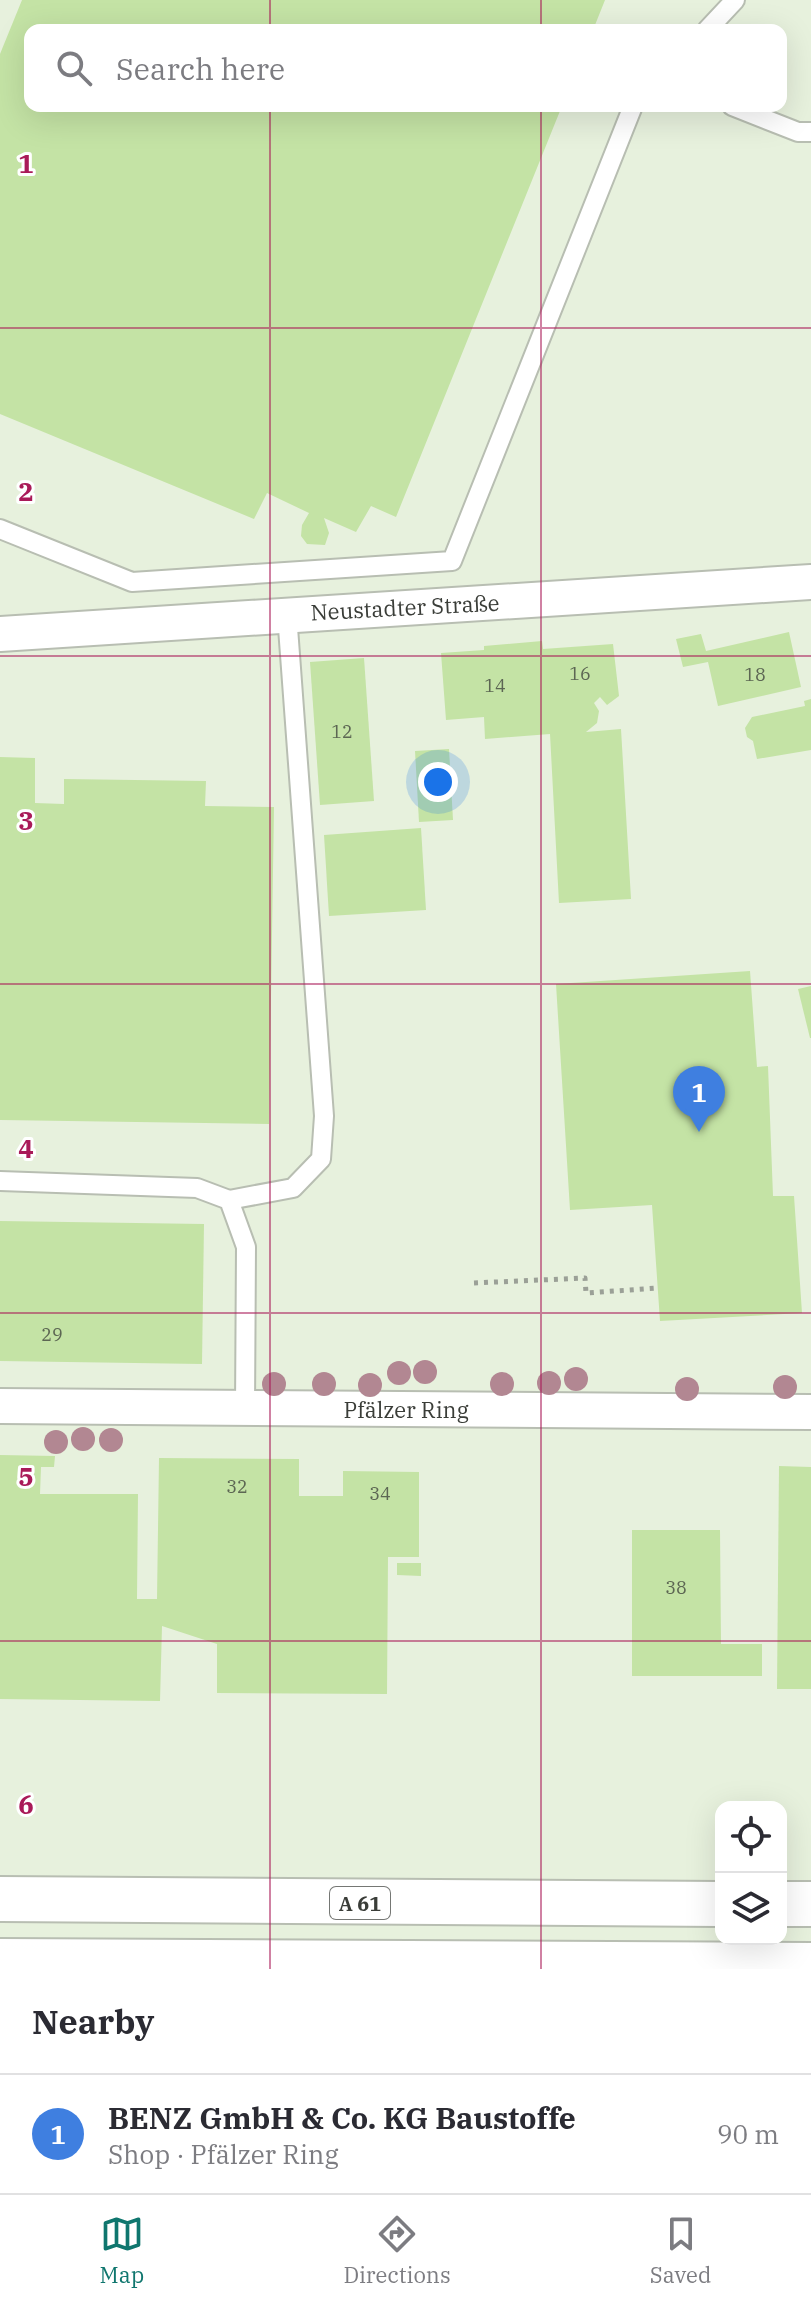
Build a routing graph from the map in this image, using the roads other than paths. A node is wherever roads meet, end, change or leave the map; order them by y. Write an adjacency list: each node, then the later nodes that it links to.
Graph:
1 (735, 0): 2 (lane)
2 (713, 24)
3 (631, 112): 6 (lane)
4 (747, 112): 5 (lane)
5 (811, 132)
6 (0, 529)
7 (811, 582): 8 (street, Neustadter Straße)
8 (287, 614): 9 (street, Neustadter Straße); 11 (lane)
9 (0, 634)
10 (0, 1181): 11 (lane)
11 (229, 1200): 13 (lane)
12 (0, 1406): 13 (street, Pfälzer Ring)
13 (245, 1409): 14 (street, Pfälzer Ring)
14 (811, 1412)
15 (0, 1899): 16 (highway, A 61)
16 (715, 1904)
17 (787, 1904): 18 (highway)
18 (811, 1904)
19 (0, 1961): 20 (highway)
20 (811, 1965)

